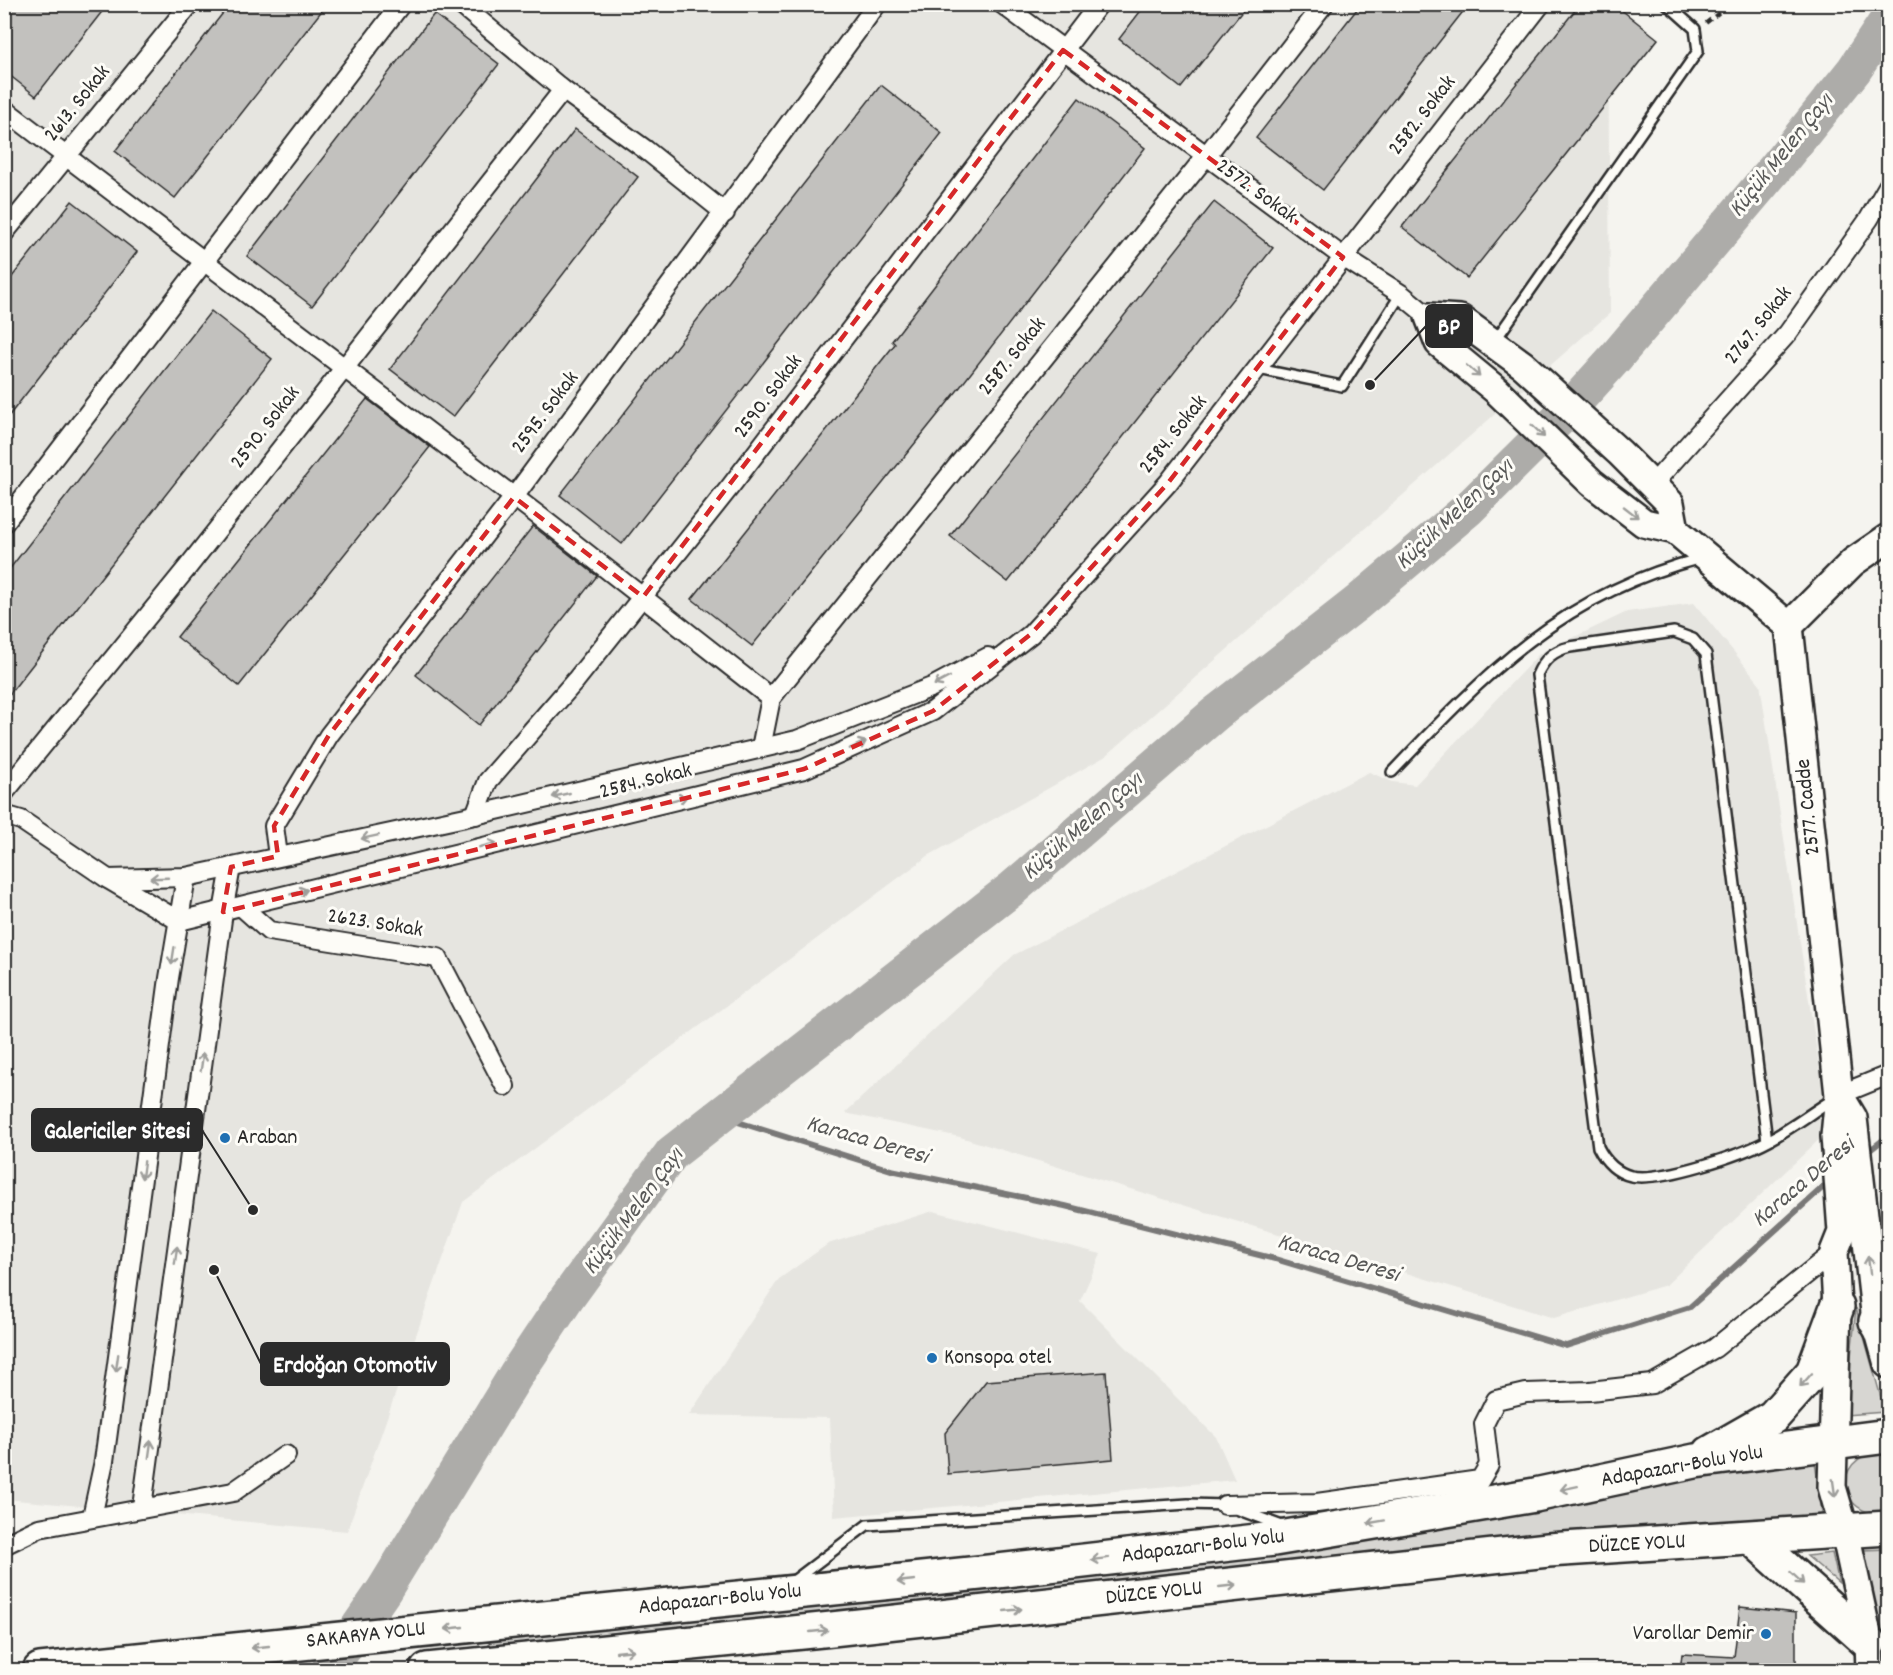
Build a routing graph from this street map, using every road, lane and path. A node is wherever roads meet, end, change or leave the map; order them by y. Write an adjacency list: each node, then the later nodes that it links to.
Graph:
1 (190, 4): 15 (street, 2613. Sokak)
2 (400, 4): 21 (street)
3 (460, 4): 13 (street)
4 (877, 4): 18 (street, 2595. Sokak)
5 (1002, 4): 12 (street, 2572. Sokak)
6 (1099, 4): 12 (street, 2590. Sokak)
7 (1324, 4): 16 (street, 2587. Sokak)
8 (1541, 4): 20 (street, 2582. Sokak)
9 (1667, 4): 11 (lane)
10 (1730, 4): 11 (path)
11 (1695, 29): 24 (lane)
12 (1063, 50): 16 (street, 2572. Sokak); 33 (street, 2590. Sokak)
13 (562, 90): 18 (street); 25 (street, 2590. Sokak)
14 (4, 109): 15 (street)
15 (67, 156): 19 (street, 2613. Sokak); 21 (street)
16 (1206, 156): 20 (street, 2572. Sokak); 36 (street, 2587. Sokak)
17 (1888, 186): 27 (street, 2767. Sokak)
18 (724, 213): 28 (street, 2595. Sokak)
19 (4, 233)
20 (1344, 257): 22 (street, 2572. Sokak); 26 (street, 2584. Sokak)
21 (203, 260): 25 (street); 29 (street)
22 (1401, 294): 23 (street, 2572. Sokak); 26 (lane)
23 (1429, 317): 24 (street); 30 (street, 2572. Sokak, one-way to 30)
24 (1493, 344): 27 (street)
25 (344, 367): 28 (street); 39 (street, 2590. Sokak)
26 (1257, 369): 35 (street, 2584. Sokak)
27 (1652, 485): 30 (street)
28 (514, 497): 33 (street); 42 (street, 2595. Sokak)
29 (4, 523)
30 (1675, 530): 32 (street)
31 (1888, 538): 34 (street)
32 (1707, 557): 34 (street); 38 (lane)
33 (643, 597): 36 (street); 41 (street, 2590. Sokak)
34 (1790, 626): 51 (street, 2577. Cadde)
35 (1031, 634): 37 (street, 2584. Sokak, one-way to 37); 46 (street, 2584. Sokak, one-way to 35)
36 (771, 698): 37 (street, 2587. Sokak)
37 (761, 748): 41 (street, 2584. Sokak, one-way to 41)
38 (1392, 772)
39 (4, 793)
40 (4, 814): 45 (street)
41 (474, 815): 42 (street, 2584. Sokak, one-way to 42)
42 (278, 856): 43 (street, 2584. Sokak)
43 (231, 867): 44 (street, 2584. Sokak); 47 (street)
44 (186, 877): 45 (street, 2584. Sokak, one-way to 45); 48 (street)
45 (108, 879): 48 (street)
46 (242, 907): 47 (street, 2584. Sokak); 50 (street, 2623. Sokak)
47 (223, 912): 48 (street, 2584. Sokak); 63 (street, one-way to 47)
48 (178, 921): 64 (street, one-way to 64)
49 (1888, 1075): 51 (street)
50 (505, 1086)
51 (1839, 1095): 52 (street); 53 (lane)
52 (1844, 1127): 54 (street); 56 (street, one-way to 52)
53 (1767, 1141): 53 (lane)
54 (1838, 1242): 55 (street); 62 (street)
55 (1837, 1307): 59 (street); 61 (highway, one-way to 61)
56 (1882, 1331): 57 (street)
57 (1888, 1364)
58 (1888, 1436): 59 (highway, Adapazarı-Bolu Yolu)
59 (1833, 1442): 61 (highway, Adapazarı-Bolu Yolu); 66 (street, one-way to 66)
60 (286, 1455): 63 (street)
61 (1695, 1461): 67 (highway, Adapazarı-Bolu Yolu, one-way to 67)
62 (1225, 1505): 67 (lane); 70 (lane)
63 (142, 1507): 64 (street)
64 (92, 1517): 69 (street)
65 (1885, 1529): 66 (highway, DÜZCE YOLU)
66 (1845, 1532): 68 (highway, DÜZCE YOLU); 72 (street)
67 (1304, 1534): 70 (highway, Adapazarı-Bolu Yolu, one-way to 70)
68 (1754, 1539): 72 (highway, one-way to 72); 73 (highway, DÜZCE YOLU, one-way to 68)
69 (4, 1545)
70 (776, 1595): 71 (highway, Adapazarı-Bolu Yolu)
71 (512, 1622): 74 (highway, SAKARYA YOLU, one-way to 74)
72 (1870, 1657)
73 (524, 1665): 75 (highway, DÜZCE YOLU)
74 (40, 1671)
75 (427, 1671)

